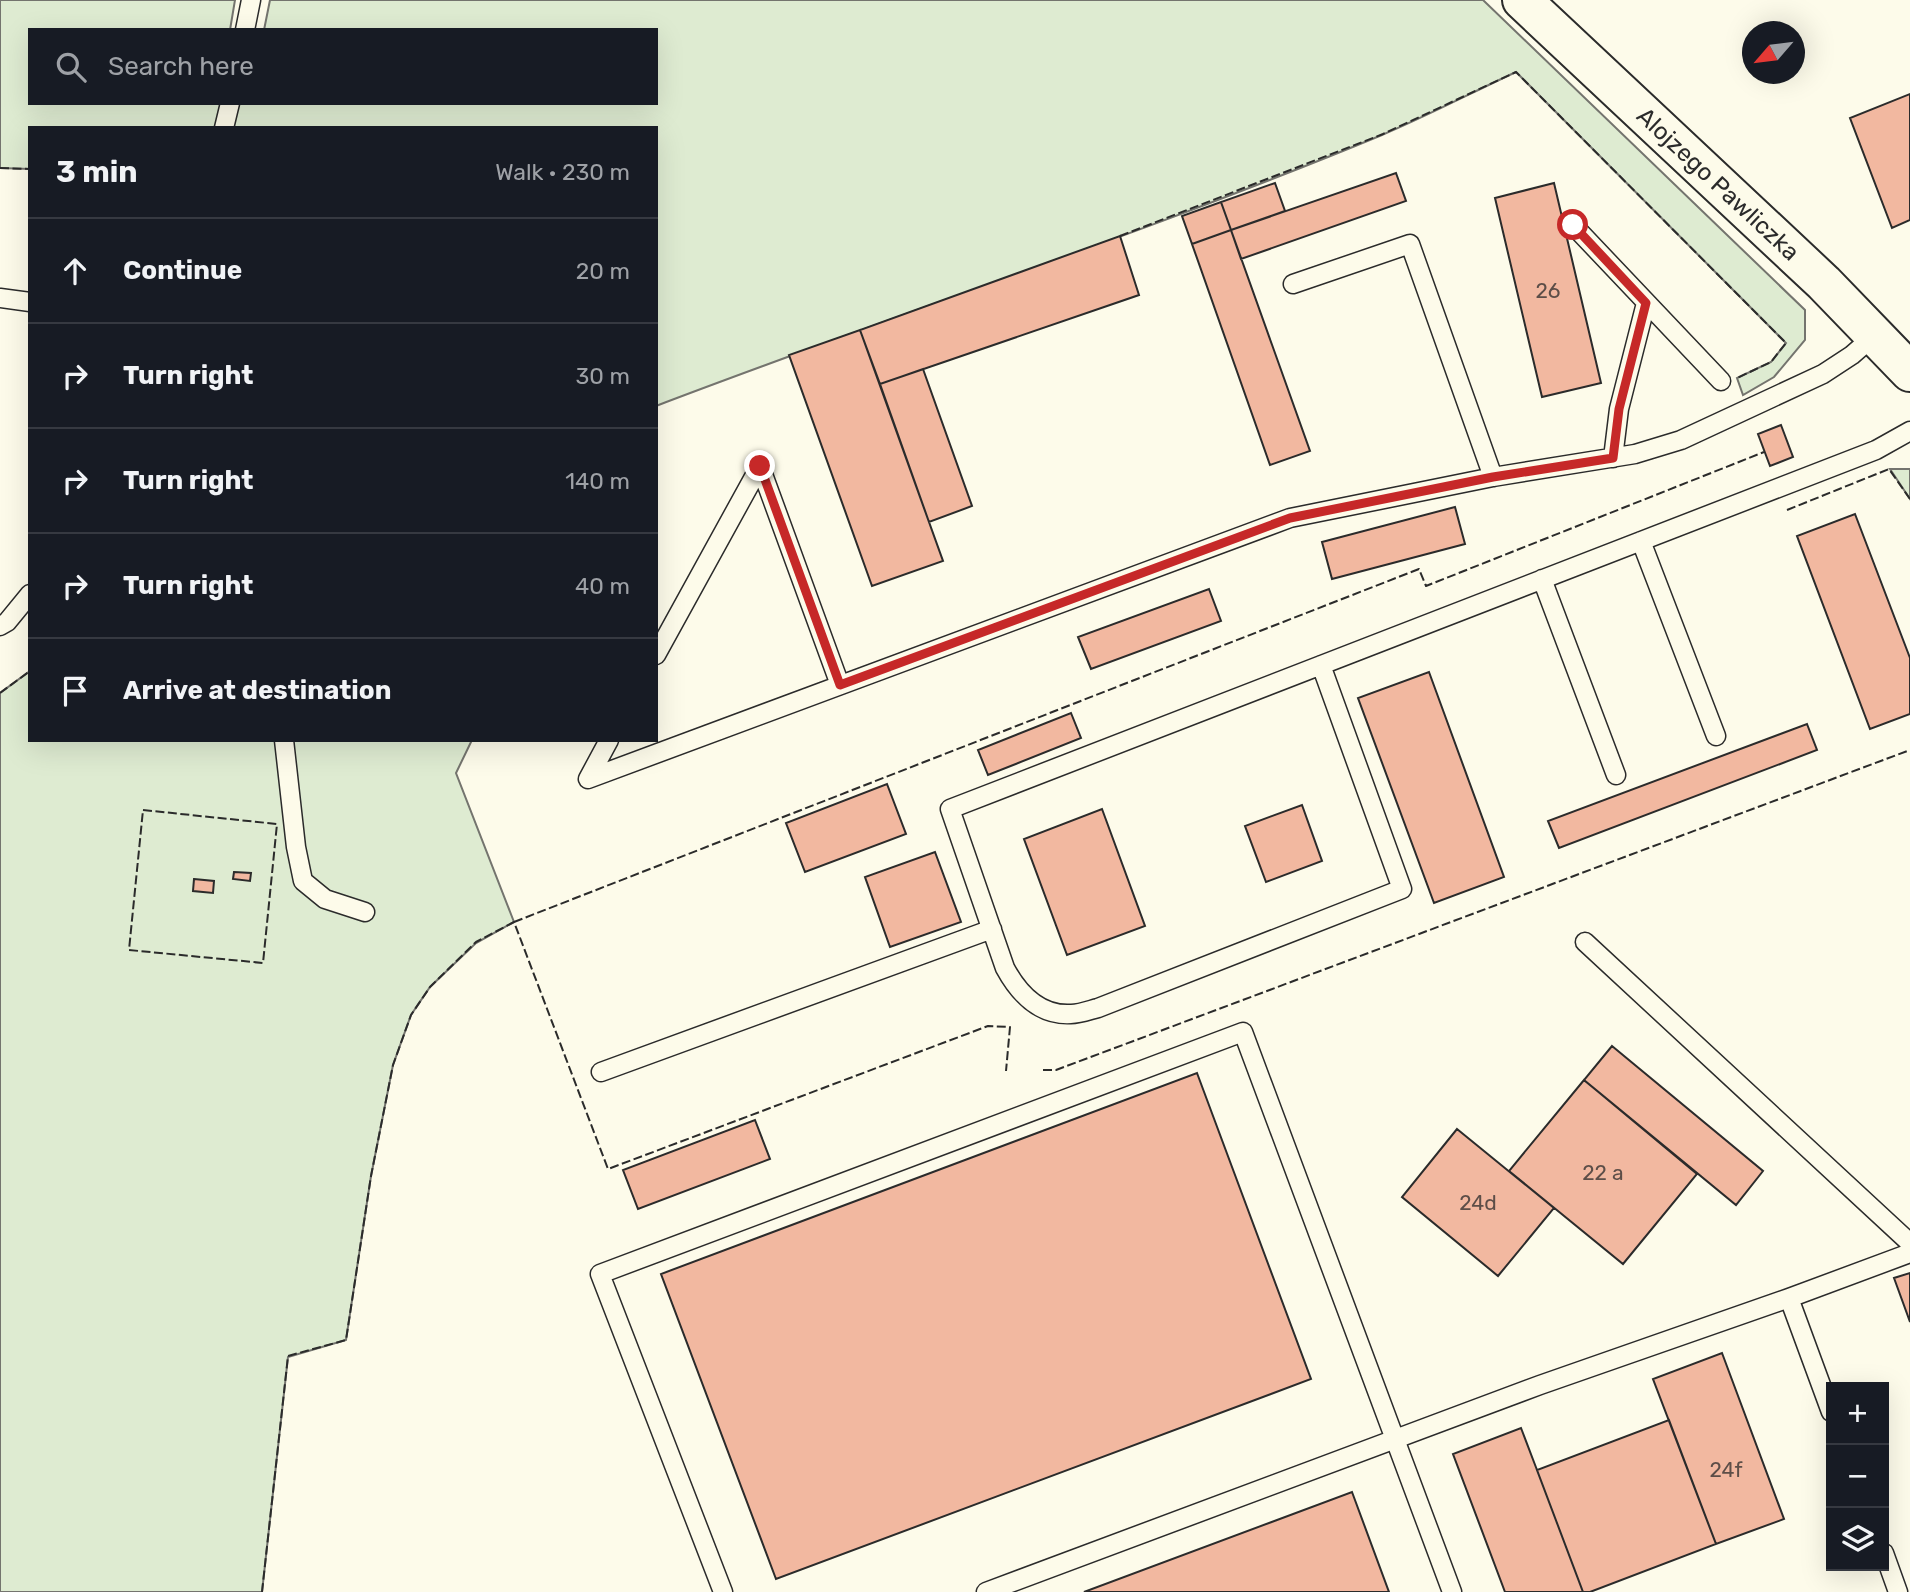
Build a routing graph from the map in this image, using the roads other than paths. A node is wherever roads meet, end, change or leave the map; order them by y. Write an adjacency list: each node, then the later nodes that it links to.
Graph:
1 (251, 0): 3 (lane)
2 (1522, 0): 11 (street, Alojzego Pawliczka)
3 (245, 28)
4 (230, 105): 5 (lane)
5 (224, 126)
6 (1573, 225): 10 (lane)
7 (1293, 284): 16 (lane)
8 (0, 298): 9 (lane)
9 (28, 302)
10 (1646, 303): 13 (lane); 15 (lane)
11 (1875, 335): 12 (street, Alojzego Pawliczka); 15 (lane)
12 (1910, 373)
13 (1721, 381)
14 (1910, 431): 17 (lane)
15 (1613, 458): 16 (lane)
16 (1493, 477): 23 (lane)
17 (1641, 541): 18 (lane); 24 (lane)
18 (1542, 579): 22 (lane); 27 (lane)
19 (28, 596): 20 (lane)
20 (0, 626)
21 (658, 651): 23 (lane)
22 (1321, 665): 29 (lane); 29 (lane)
23 (840, 685): 26 (lane)
24 (1716, 736)
25 (284, 742): 28 (lane)
26 (608, 742)
27 (1616, 775)
28 (365, 912)
29 (992, 929): 31 (lane)
30 (1585, 942): 32 (lane)
31 (601, 1072)
32 (1910, 1243)
33 (1910, 1253): 34 (lane)
34 (1789, 1298): 35 (lane); 36 (lane)
35 (1826, 1398)
36 (1395, 1439): 38 (lane); 39 (lane); 40 (lane)
37 (1889, 1567): 41 (lane)
38 (723, 1592)
39 (986, 1592)
40 (1452, 1592)
41 (1898, 1592)

